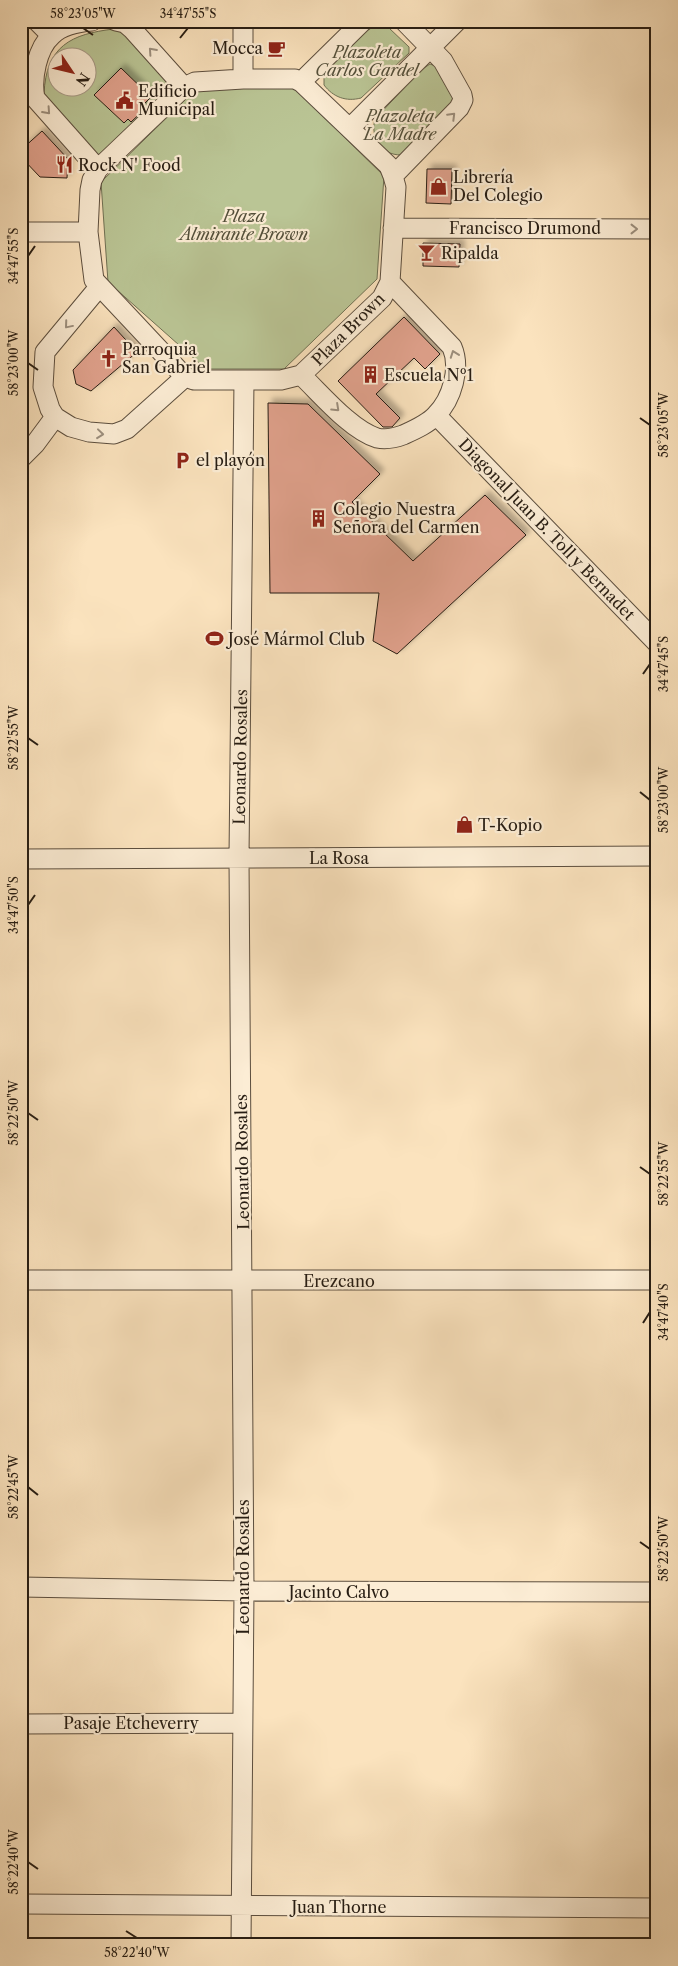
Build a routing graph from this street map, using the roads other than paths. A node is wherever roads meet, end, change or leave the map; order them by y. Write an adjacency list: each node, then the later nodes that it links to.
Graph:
1 (37, 21): 8 (street)
2 (92, 21): 8 (street)
3 (116, 21): 12 (street, one-way to 3)
4 (243, 21): 10 (street)
5 (363, 21): 11 (street)
6 (404, 21): 9 (street)
7 (458, 21): 9 (street)
8 (51, 35): 14 (street, one-way to 14)
9 (431, 47): 13 (street); 15 (street, one-way to 9)
10 (243, 79): 11 (street); 12 (street)
11 (301, 82): 13 (street)
12 (184, 87): 14 (street)
13 (350, 128): 15 (street)
14 (98, 169): 19 (street)
15 (393, 176): 16 (street, Plaza Brown)
16 (392, 228): 17 (street, Francisco Drumond, one-way to 17); 20 (street, Plaza Brown)
17 (657, 229)
18 (21, 232): 19 (street)
19 (88, 232): 21 (street)
20 (390, 282): 22 (street, Plaza Brown); 25 (street, one-way to 20)
21 (99, 287): 23 (street); 26 (street, one-way to 26)
22 (301, 375): 24 (street, Plaza Brown); 25 (street, one-way to 25)
23 (185, 377): 24 (street, Plaza Brown); 26 (street, one-way to 23)
24 (244, 380): 30 (street, Leonardo Rosales)
25 (436, 415): 28 (street, Diagonal Juan B. Toll y Bernadet)
26 (55, 417): 27 (street)
27 (21, 458)
28 (657, 643)
29 (657, 856): 30 (street, La Rosa)
30 (239, 858): 31 (street, La Rosa); 34 (street, Leonardo Rosales)
31 (21, 859)
32 (21, 1280): 34 (street, Erezcano)
33 (657, 1280): 34 (street, Erezcano)
34 (243, 1282): 36 (street, Leonardo Rosales)
35 (21, 1588): 36 (street, Jacinto Calvo)
36 (244, 1592): 37 (street, Jacinto Calvo); 38 (street, Leonardo Rosales)
37 (657, 1592)
38 (242, 1723): 39 (street, Pasaje Etcheverry); 41 (street, Leonardo Rosales)
39 (21, 1724)
40 (21, 1904): 41 (street, Juan Thorne)
41 (241, 1907): 42 (street, Juan Thorne); 43 (street, Leonardo Rosales)
42 (657, 1908)
43 (241, 1945)

